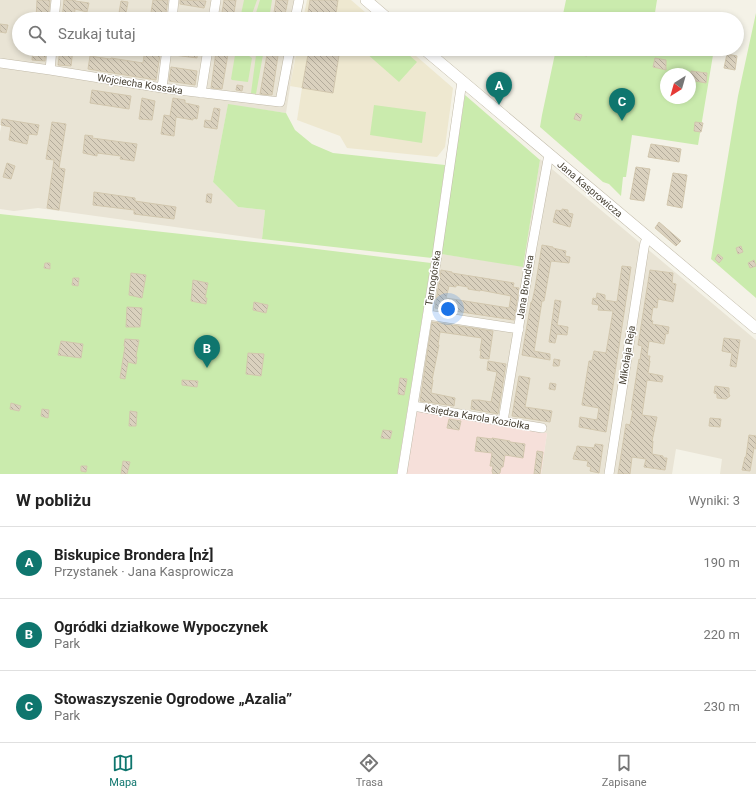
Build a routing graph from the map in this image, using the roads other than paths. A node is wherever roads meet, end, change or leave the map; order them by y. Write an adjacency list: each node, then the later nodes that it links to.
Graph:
1 (56, 0): 6 (street)
2 (174, 0): 7 (street)
3 (216, 0): 8 (street)
4 (299, 0): 9 (street)
5 (366, 0): 10 (street)
6 (55, 12)
7 (173, 12)
8 (214, 12)
9 (296, 12)
10 (380, 12)
11 (51, 56): 17 (street)
12 (166, 56): 19 (street)
13 (207, 56): 20 (street)
14 (289, 56): 20 (street, Wojciecha Kossaka)
15 (432, 56): 18 (street, Jana Kasprowicza)
16 (0, 63): 17 (street, Wojciecha Kossaka)
17 (50, 70): 19 (street, Wojciecha Kossaka)
18 (462, 81): 21 (street, Jana Kasprowicza); 23 (street, Tarnogórska)
19 (162, 88): 20 (street, Wojciecha Kossaka)
20 (201, 93)
21 (549, 154): 22 (street, Jana Kasprowicza); 25 (street, Jana Brondera)
22 (648, 237): 24 (street, Jana Kasprowicza); 30 (street, Mikołaja Reja)
23 (428, 315): 25 (street); 26 (street, Tarnogórska)
24 (756, 328)
25 (519, 329): 27 (street, Jana Brondera)
26 (413, 406): 27 (street, Księdza Karola Koziołka); 29 (street, Tarnogórska)
27 (503, 421): 28 (street, Księdza Karola Koziołka)
28 (542, 428)
29 (402, 474)
30 (609, 474)

